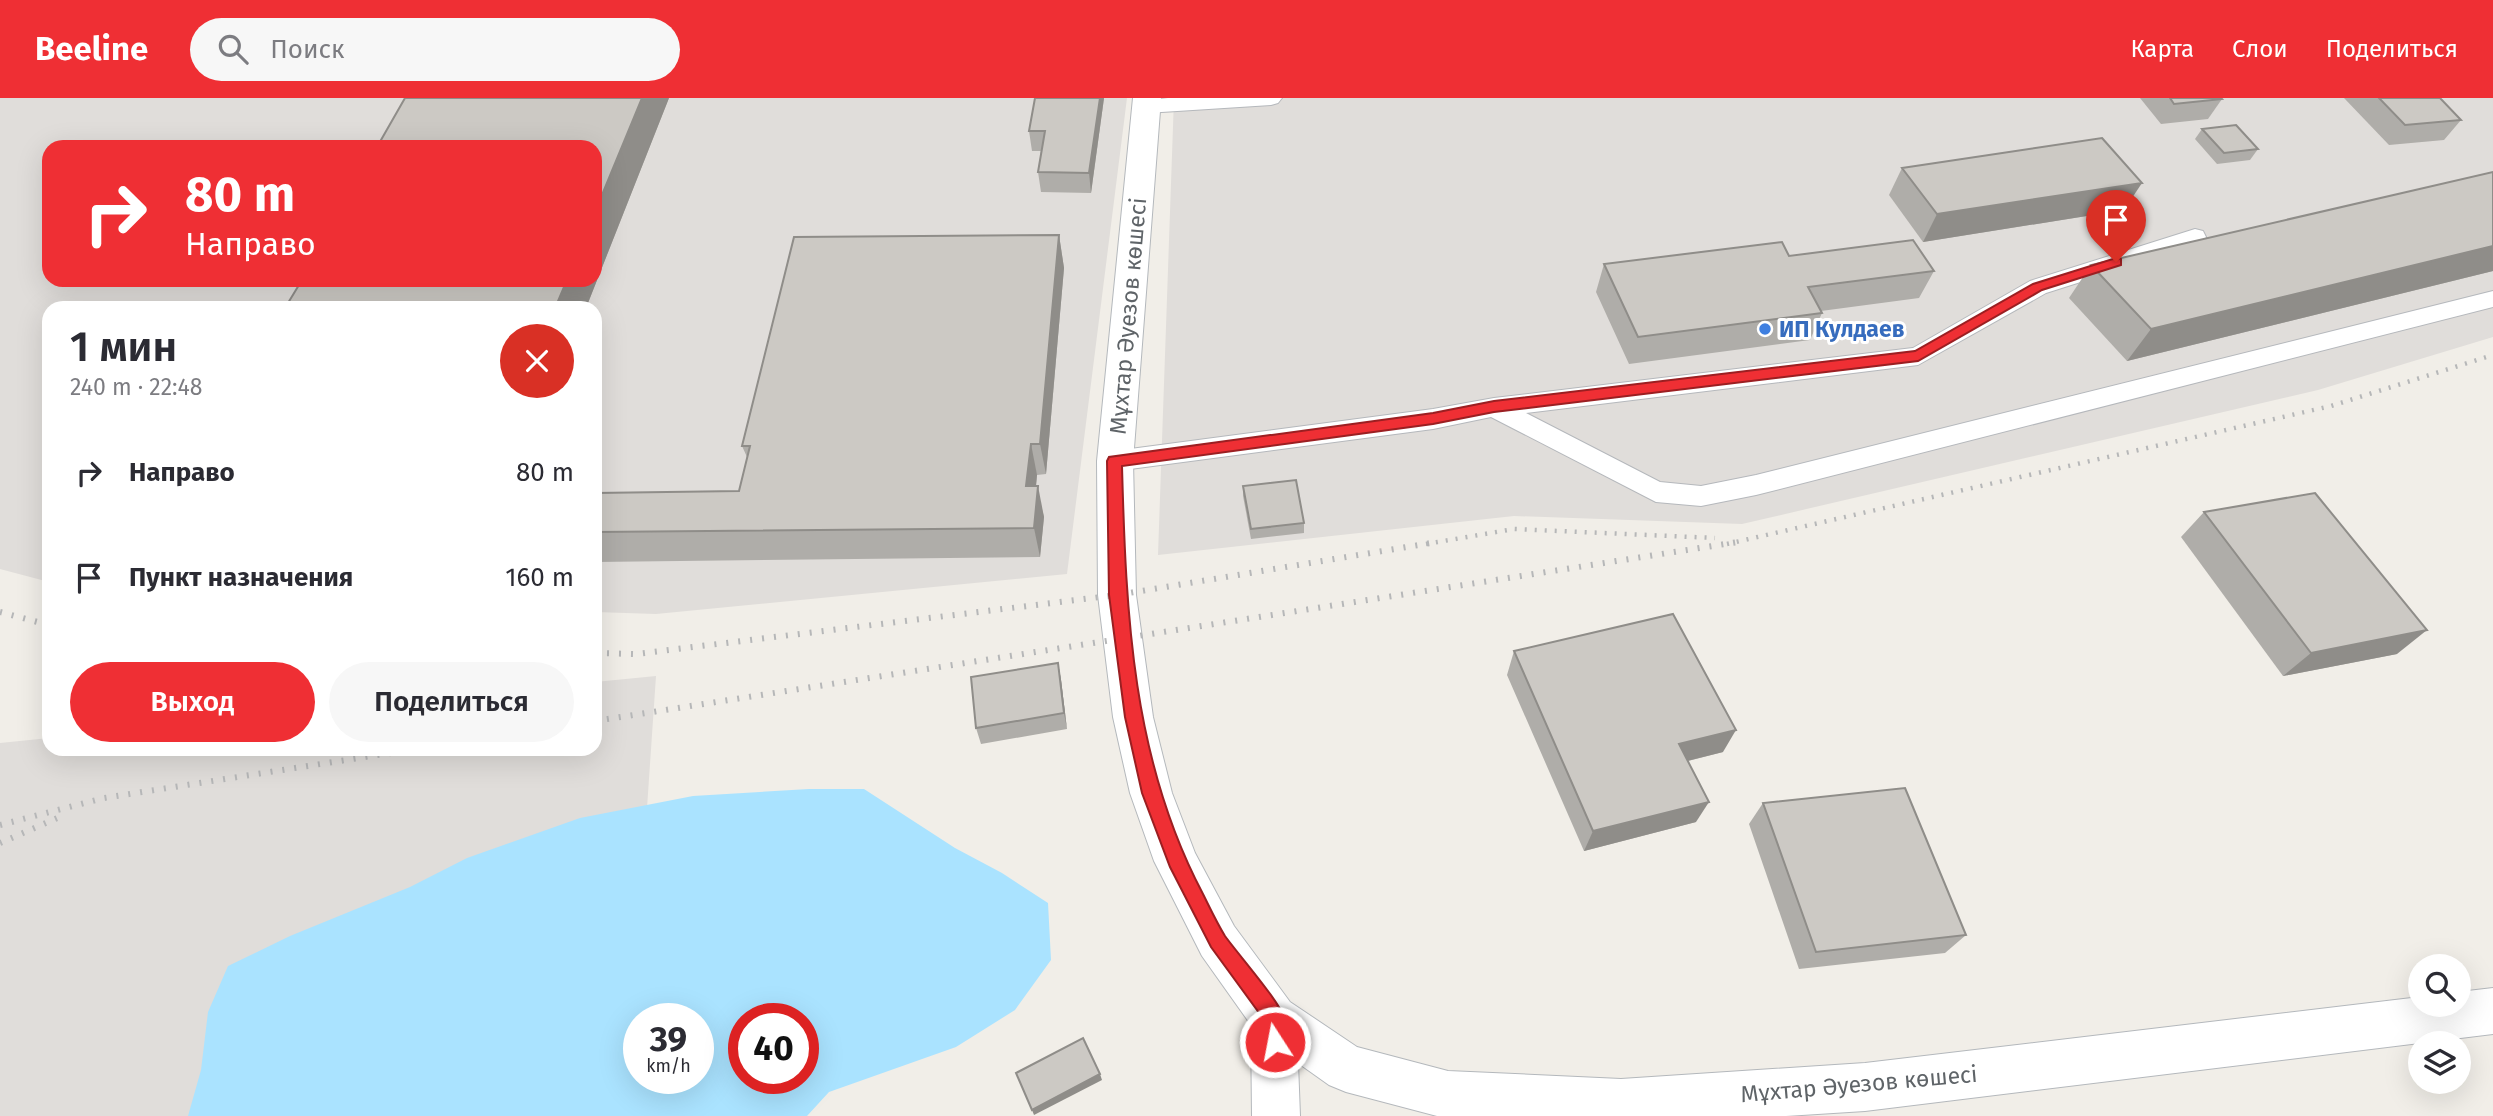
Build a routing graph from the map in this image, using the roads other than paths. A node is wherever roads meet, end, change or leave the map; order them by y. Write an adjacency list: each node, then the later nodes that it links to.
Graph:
1 (1271, 98): 2 (lane)
2 (1146, 102): 6 (street, Мұхтар Әуезов көшесі)
3 (2195, 237): 5 (lane)
4 (2493, 299): 5 (lane)
5 (1494, 407): 6 (lane)
6 (1115, 461): 8 (street, Мұхтар Әуезов көшесі)
7 (2493, 1011): 8 (street, Мұхтар Әуезов көшесі)
8 (1274, 1018): 9 (street)
9 (1276, 1116)

